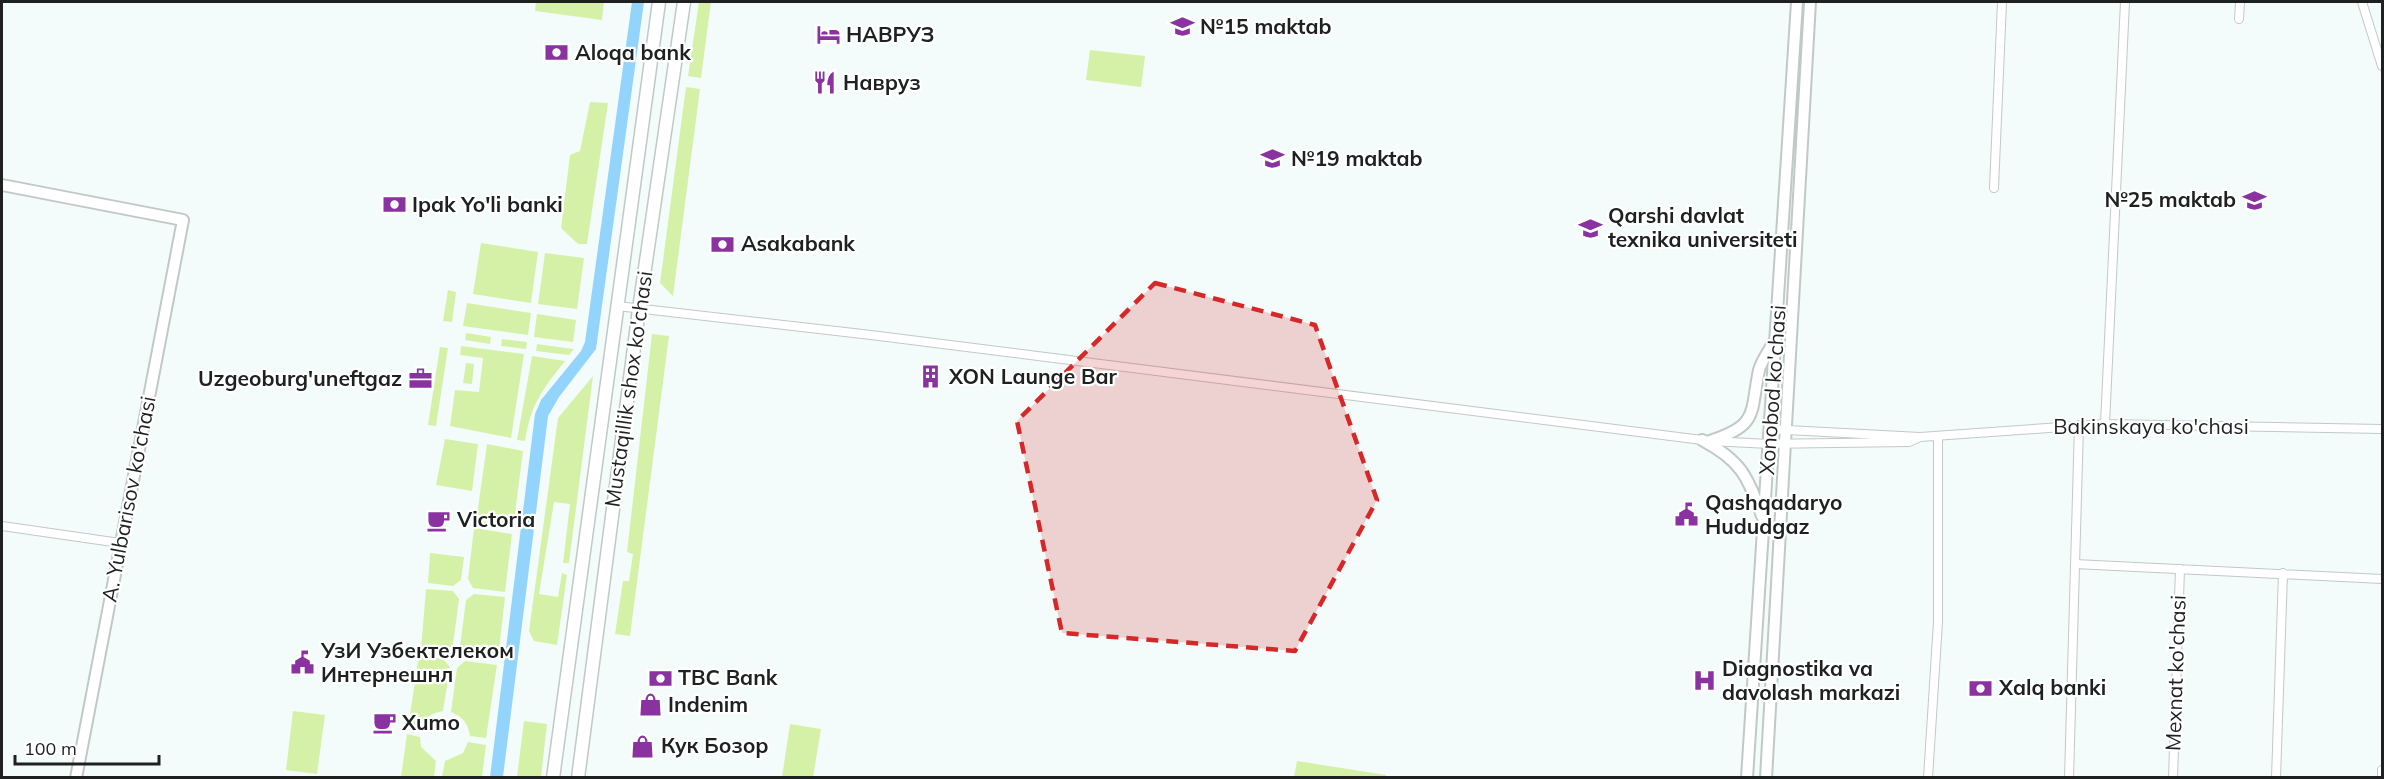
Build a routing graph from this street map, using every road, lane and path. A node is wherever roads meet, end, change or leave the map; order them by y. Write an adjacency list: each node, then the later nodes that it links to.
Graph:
1 (659, 2): 13 (main road, Mustaqillik shox ko'chasi)
2 (684, 2): 14 (main road, Mustaqillik shox ko'chasi)
3 (1797, 2): 15 (main road, Xonobod ko'chasi)
4 (1810, 2): 19 (main road, Xonobod ko'chasi)
5 (2002, 2): 12 (street)
6 (2125, 2): 16 (street)
7 (2240, 2): 9 (street)
8 (2362, 2): 10 (street)
9 (2240, 19)
10 (2382, 66)
11 (2, 184): 28 (main road, A. Yulbarisov ko'chasi)
12 (1994, 188)
13 (617, 306): 14 (street, Bakinskaya ko'chasi); 35 (main road, Mustaqillik shox ko'chasi)
14 (639, 309): 23 (street, Bakinskaya ko'chasi); 36 (main road, Mustaqillik shox ko'chasi)
15 (1777, 337): 18 (main road, Xonobod ko'chasi); 23 (main road)
16 (2104, 424): 17 (street, Bakinskaya ko'chasi); 20 (street, Bakinskaya ko'chasi)
17 (2079, 425): 22 (street, Bakinskaya ko'chasi); 29 (street)
18 (1770, 429): 19 (street, Bakinskaya ko'chasi); 25 (main road, Xonobod ko'chasi)
19 (1786, 429): 21 (street, Bakinskaya ko'chasi); 24 (main road, Xonobod ko'chasi)
20 (2382, 429)
21 (1920, 436): 22 (street, Bakinskaya ko'chasi); 24 (street, Bakinskaya ko'chasi)
22 (1938, 436): 39 (street)
23 (1706, 440): 25 (street, Bakinskaya ko'chasi); 26 (main road)
24 (1785, 443): 25 (street, Bakinskaya ko'chasi); 38 (main road, Xonobod ko'chasi)
25 (1769, 444): 26 (main road, Xonobod ko'chasi)
26 (1765, 523): 37 (main road, Xonobod ko'chasi)
27 (2, 526): 28 (street)
28 (120, 543): 34 (main road, A. Yulbarisov ko'chasi)
29 (2075, 564): 30 (street); 40 (street)
30 (2180, 568): 31 (street); 41 (street, Mexnat ko'chasi)
31 (2283, 573): 32 (street); 42 (street)
32 (2382, 579)
33 (2382, 770): 43 (street)
34 (76, 777)
35 (553, 777)
36 (578, 777)
37 (1747, 777)
38 (1767, 777)
39 (1928, 777)
40 (2069, 777)
41 (2173, 777)
42 (2276, 777)
43 (2382, 777)

